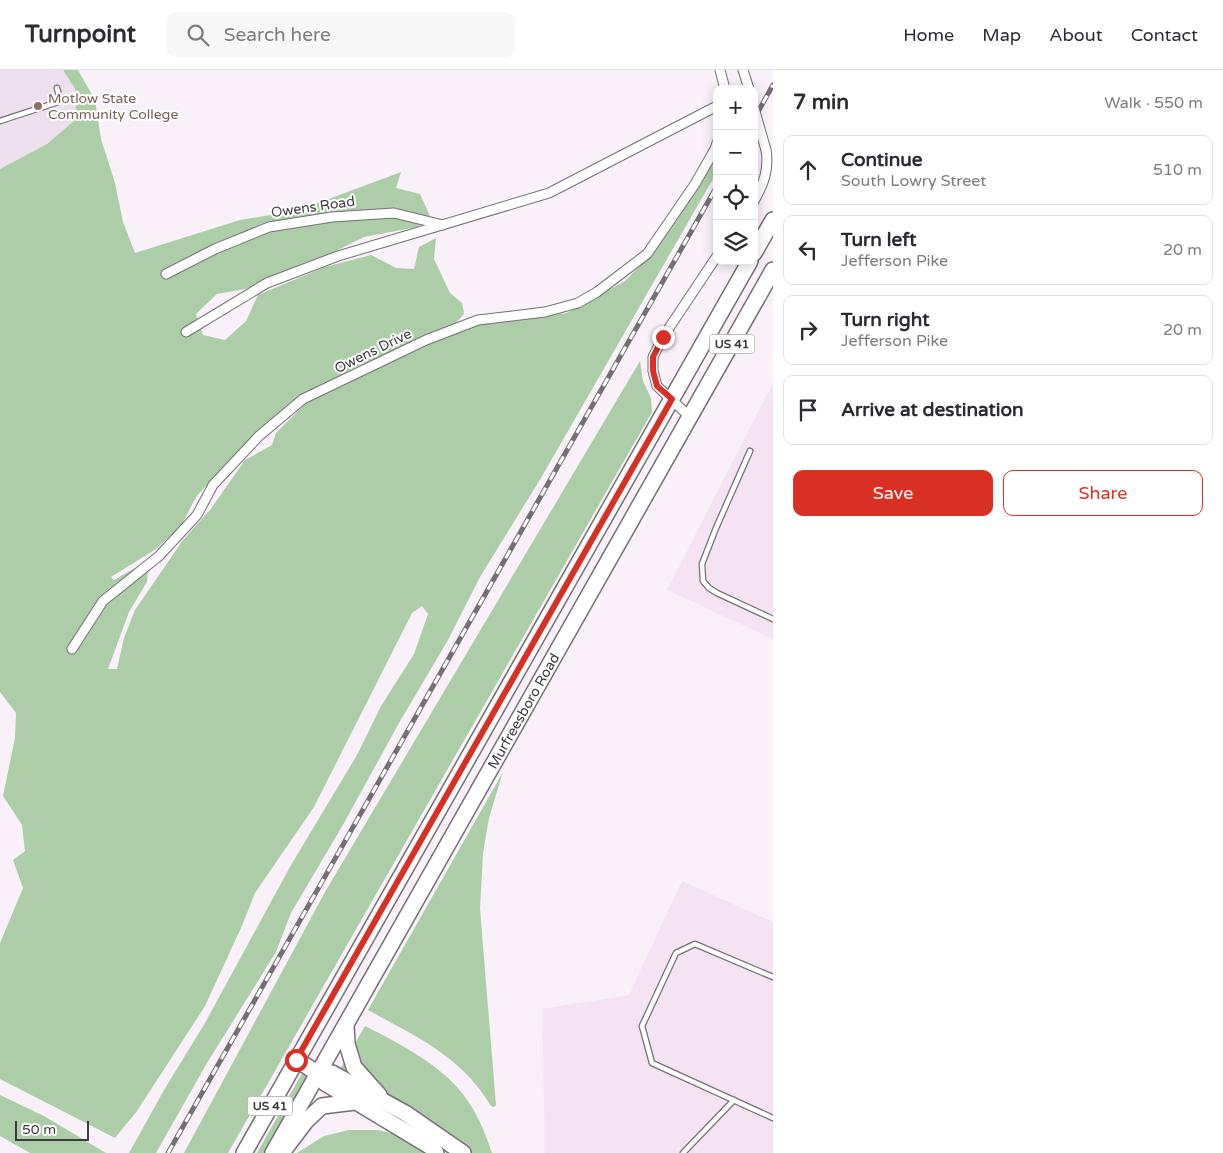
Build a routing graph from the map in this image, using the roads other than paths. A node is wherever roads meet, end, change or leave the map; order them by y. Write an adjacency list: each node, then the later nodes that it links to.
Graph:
1 (720, 70): 3 (street)
2 (743, 70): 4 (street)
3 (724, 85)
4 (747, 85)
5 (57, 88): 7 (lane)
6 (713, 108): 12 (street)
7 (0, 121)
8 (758, 122): 10 (street, bridge)
9 (713, 153): 23 (street, Owens Drive)
10 (758, 193)
11 (773, 220): 13 (main road)
12 (443, 225): 17 (street, Owens Road); 18 (street)
13 (758, 246)
14 (713, 262): 19 (street)
15 (748, 265): 19 (main road, US 41)
16 (773, 270): 20 (main road, Murfreesboro Road / US 41)
17 (166, 274)
18 (186, 332)
19 (672, 399): 20 (street); 26 (main road, US 41)
20 (690, 417): 25 (main road, Murfreesboro Road / US 41)
21 (750, 451): 22 (lane)
22 (773, 619)
23 (72, 649)
24 (773, 977): 28 (lane)
25 (346, 1026): 27 (main road, Murfreesboro Road / US 41); 30 (main road)
26 (296, 1060): 27 (main road); 32 (main road, US 41)
27 (322, 1076): 29 (main road); 30 (main road); 33 (main road, Murfreesboro Road / US 41)
28 (734, 1100): 31 (lane); 37 (lane)
29 (355, 1102): 34 (main road); 35 (main road)
30 (387, 1103): 36 (main road)
31 (773, 1118)
32 (244, 1153)
33 (273, 1153)
34 (281, 1153)
35 (436, 1153)
36 (463, 1153)
37 (683, 1153)

